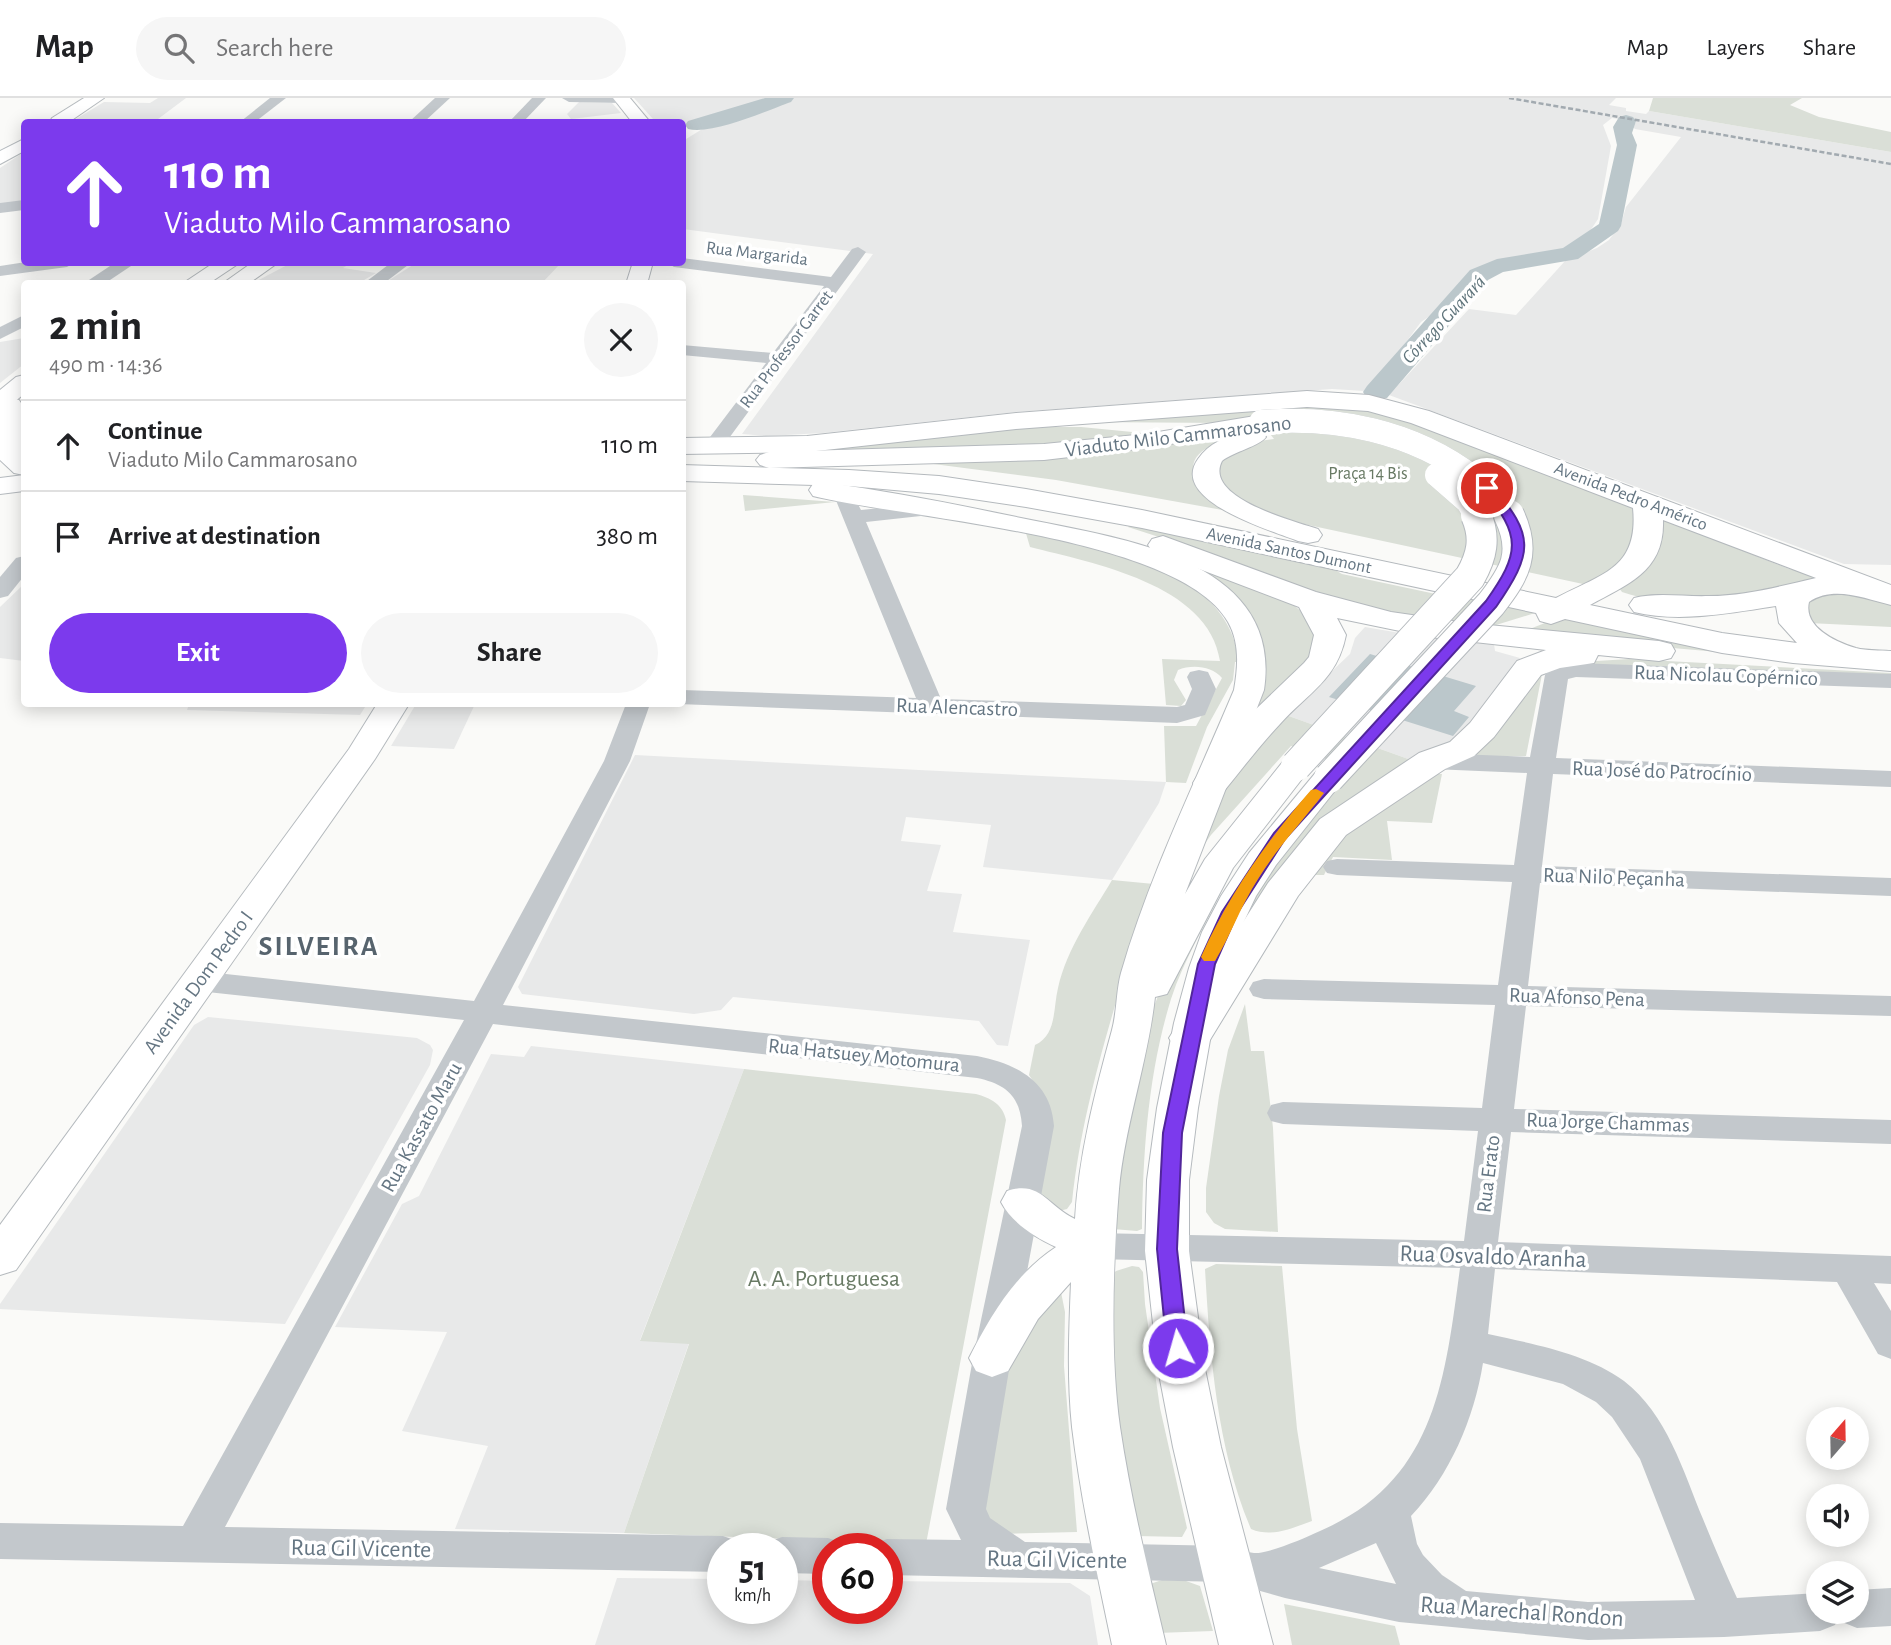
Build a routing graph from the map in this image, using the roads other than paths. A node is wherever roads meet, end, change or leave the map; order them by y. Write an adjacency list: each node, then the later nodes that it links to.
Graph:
1 (96, 98): 7 (main road)
2 (279, 98): 8 (street)
3 (443, 98): 9 (street)
4 (539, 98): 10 (street)
5 (569, 98): 6 (street)
6 (622, 99): 11 (main road)
7 (63, 119)
8 (251, 119)
9 (419, 119)
10 (519, 119)
11 (639, 119)
12 (21, 146): 13 (main road)
13 (0, 159)
14 (21, 205): 15 (street)
15 (0, 208)
16 (858, 252): 28 (street, Rua Professor Garret)
17 (686, 264): 28 (street, Rua Margarida)
18 (37, 266): 23 (street)
19 (122, 266): 24 (street)
20 (224, 266): 25 (main road)
21 (262, 266): 26 (main road)
22 (398, 266): 27 (street)
23 (0, 271)
24 (98, 280)
25 (199, 280)
26 (239, 280)
27 (377, 280)
28 (836, 283): 32 (street, Rua Professor Garret)
29 (21, 322): 30 (street)
30 (0, 334)
31 (686, 350): 32 (street)
32 (779, 359): 37 (street, Rua Professor Garret)
33 (14, 398): 38 (highway)
34 (972, 426): 35 (highway); 37 (highway); 47 (highway, Avenida Pedro Américo)
35 (1256, 427): 40 (main road, Viaduto Milo Cammarosano); 50 (main road, Viaduto Milo Cammarosano); 84 (main road, Viaduto Milo Cammarosano, bridge); 85 (main road, Viaduto Milo Cammarosano, bridge)
36 (686, 446): 37 (highway)
37 (714, 446)
38 (13, 458)
39 (686, 459): 40 (highway, Avenida Santos Dumont)
40 (769, 460): 50 (highway, Avenida Santos Dumont)
41 (686, 473): 46 (highway, Avenida Santos Dumont)
42 (21, 483): 43 (highway)
43 (0, 484)
44 (686, 485): 45 (highway)
45 (833, 492): 48 (main road); 49 (street); 51 (highway)
46 (1026, 498): 51 (highway); 58 (highway, Avenida Santos Dumont)
47 (1647, 502): 55 (highway, Avenida Pedro Américo); 58 (highway)
48 (940, 508): 49 (street); 53 (main road)
49 (855, 517): 69 (street)
50 (1308, 535): 58 (highway, Avenida Santos Dumont)
51 (1144, 539): 57 (highway)
52 (21, 567): 54 (street)
53 (1201, 581): 57 (highway); 75 (main road)
54 (0, 592)
55 (1880, 592): 56 (highway)
56 (1799, 593): 59 (highway); 61 (highway)
57 (1312, 601): 60 (highway); 75 (highway)
58 (1576, 601): 59 (highway, Avenida Santos Dumont); 60 (highway); 64 (highway, Avenida Santos Dumont)
59 (1645, 606): 61 (highway, Avenida Santos Dumont)
60 (1468, 632): 63 (highway)
61 (1802, 632): 62 (highway, Avenida Santos Dumont); 64 (highway)
62 (1891, 637)
63 (1661, 652): 64 (highway); 72 (highway)
64 (1877, 660)
65 (1561, 672): 67 (street, Rua Nicolau Copérnico); 73 (street, Rua Erato)
66 (1199, 677): 69 (street, Rua Alencastro)
67 (1891, 681)
68 (686, 697): 69 (street, Rua Alencastro)
69 (932, 706)
70 (391, 707): 79 (main road, Avenida Dom Pedro I)
71 (637, 707): 83 (street, Rua Kassato Maru)
72 (1432, 761): 73 (street, Rua José do Patrocínio); 85 (highway)
73 (1541, 766): 74 (street, Rua José do Patrocínio); 77 (street, Rua Erato)
74 (1891, 779)
75 (1211, 783): 84 (main road)
76 (1337, 867): 77 (street, Rua Nilo Peçanha)
77 (1527, 874): 78 (street, Rua Nilo Peçanha); 81 (street, Rua Erato)
78 (1891, 887)
79 (198, 981): 83 (street, Rua Hatsuey Motomura); 93 (main road, Avenida Dom Pedro I)
80 (1264, 989): 81 (street, Rua Afonso Pena)
81 (1511, 995): 82 (street, Rua Afonso Pena); 87 (street, Rua Erato)
82 (1891, 1006)
83 (483, 1013): 89 (street, Rua Hatsuey Motomura); 101 (street, Rua Kassato Maru)
84 (1133, 1025): 90 (main road)
85 (1190, 1038): 91 (main road, Viaduto Milo Cammarosano)
86 (1283, 1113): 87 (street, Rua Jorge Chammas)
87 (1496, 1118): 88 (street, Rua Jorge Chammas); 92 (street, Rua Erato)
88 (1891, 1132)
89 (1022, 1202): 90 (main road); 98 (street, Rua Hatsuey Motomura)
90 (1095, 1246): 91 (street, Rua Osvaldo Aranha); 98 (main road); 105 (main road)
91 (1167, 1249): 92 (street, Rua Osvaldo Aranha); 106 (main road, Viaduto Milo Cammarosano)
92 (1478, 1255): 94 (street, Rua Osvaldo Aranha); 97 (street, Rua Erato)
93 (0, 1258)
94 (1848, 1269): 95 (street, Rua Osvaldo Aranha); 96 (street)
95 (1891, 1270)
96 (1891, 1344)
97 (1468, 1345): 99 (street, Rua Erato); 111 (street)
98 (992, 1358): 104 (street, Rua Hatsuey Motomura)
99 (1390, 1511): 106 (street, Rua Erato); 109 (street)
100 (0, 1541): 101 (street, Rua Gil Vicente)
101 (194, 1545): 102 (street, Rua Gil Vicente)
102 (707, 1554)
103 (903, 1557): 104 (street, Rua Gil Vicente)
104 (1015, 1558): 105 (street, Rua Gil Vicente)
105 (1121, 1560): 106 (street, Rua Gil Vicente); 112 (main road)
106 (1241, 1568): 109 (street, Rua Marechal Rondon); 113 (main road, Viaduto Milo Cammarosano)
107 (1891, 1607): 108 (street)
108 (1869, 1608)
109 (1461, 1609): 111 (street, Rua Marechal Rondon)
110 (1806, 1613): 111 (street, Rua Marechal Rondon)
111 (1724, 1618)
112 (1139, 1645)
113 (1246, 1645)

